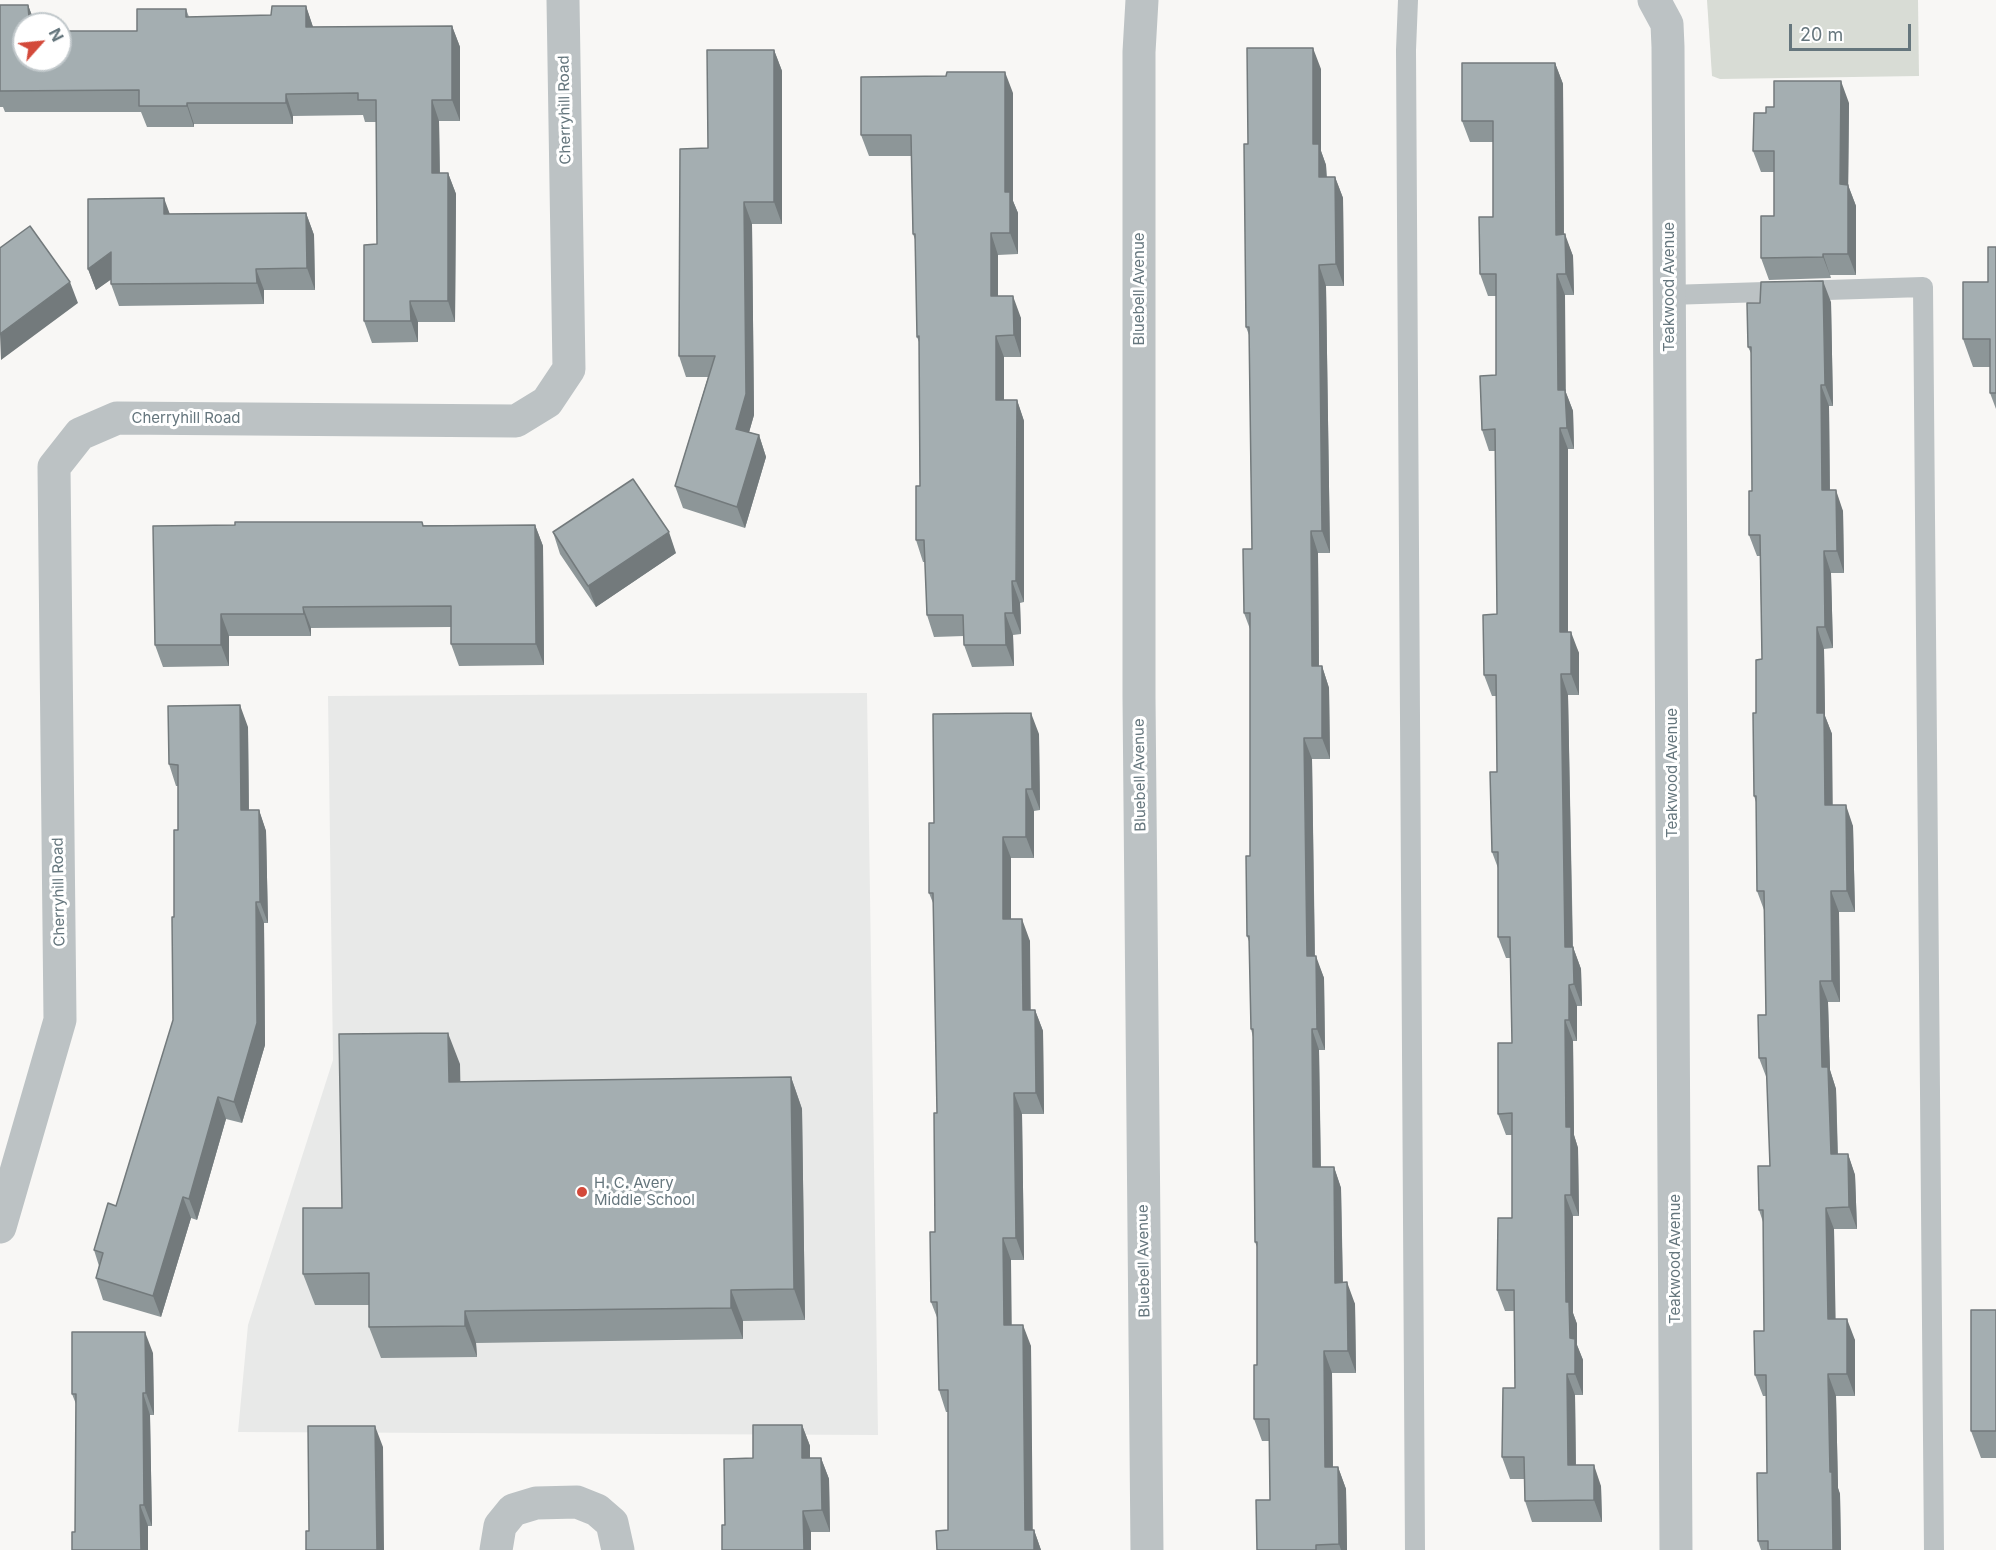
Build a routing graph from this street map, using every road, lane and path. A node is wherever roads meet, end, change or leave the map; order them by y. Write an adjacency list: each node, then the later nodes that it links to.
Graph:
1 (563, 0): 6 (street, Cherryhill Road)
2 (1142, 0): 9 (street, Bluebell Avenue)
3 (1408, 0): 10 (lane)
4 (1654, 0): 5 (street, Teakwood Avenue)
5 (1669, 295): 11 (street, Teakwood Avenue); 12 (lane)
6 (0, 1227)
7 (496, 1550): 8 (street)
8 (618, 1550)
9 (1147, 1550)
10 (1415, 1550)
11 (1676, 1550)
12 (1934, 1550)

